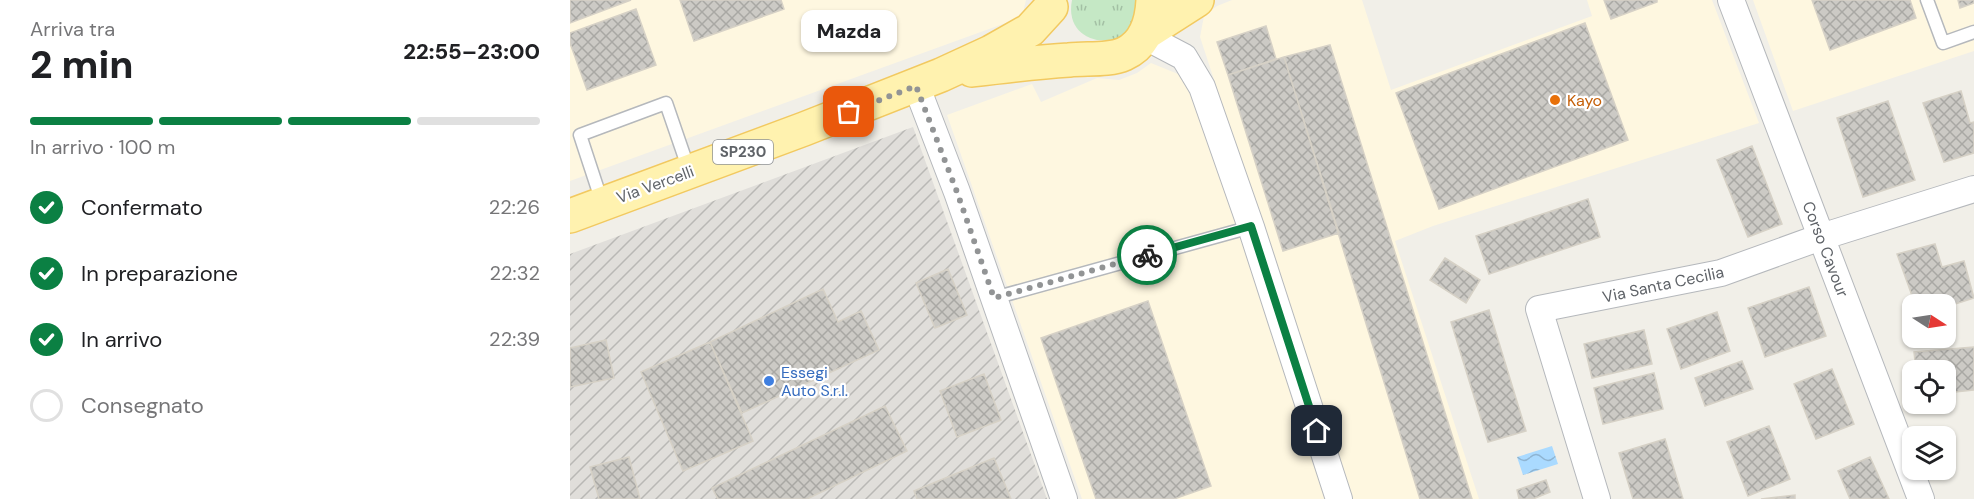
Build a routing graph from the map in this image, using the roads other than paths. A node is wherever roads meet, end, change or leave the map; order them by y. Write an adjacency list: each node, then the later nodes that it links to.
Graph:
1 (1153, 0): 7 (main road)
2 (1197, 0): 7 (main road, Via Vercelli / SP230)
3 (1731, 0): 15 (street, Corso Cavour)
4 (1927, 0): 6 (lane)
5 (1051, 2): 8 (main road, Via Vercelli / SP230); 9 (main road, Via Vercelli / SP230)
6 (1974, 32)
7 (1145, 34): 8 (main road, Via Vercelli / SP230); 14 (street)
8 (1093, 58): 9 (main road, Via Vercelli / SP230)
9 (928, 80): 10 (main road, Via Vercelli / SP230); 16 (street)
10 (690, 172): 12 (main road, Via Vercelli / SP230); 12 (lane)
11 (1974, 189): 15 (street, Via Santa Cecilia)
12 (603, 203): 13 (main road, Via Vercelli / SP230)
13 (570, 216)
14 (1251, 226): 16 (lane); 18 (street)
15 (1821, 237): 19 (street, Via Santa Cecilia); 20 (street, Corso Cavour)
16 (994, 298): 17 (street)
17 (1064, 499)
18 (1339, 499)
19 (1597, 499)
20 (1921, 499)

